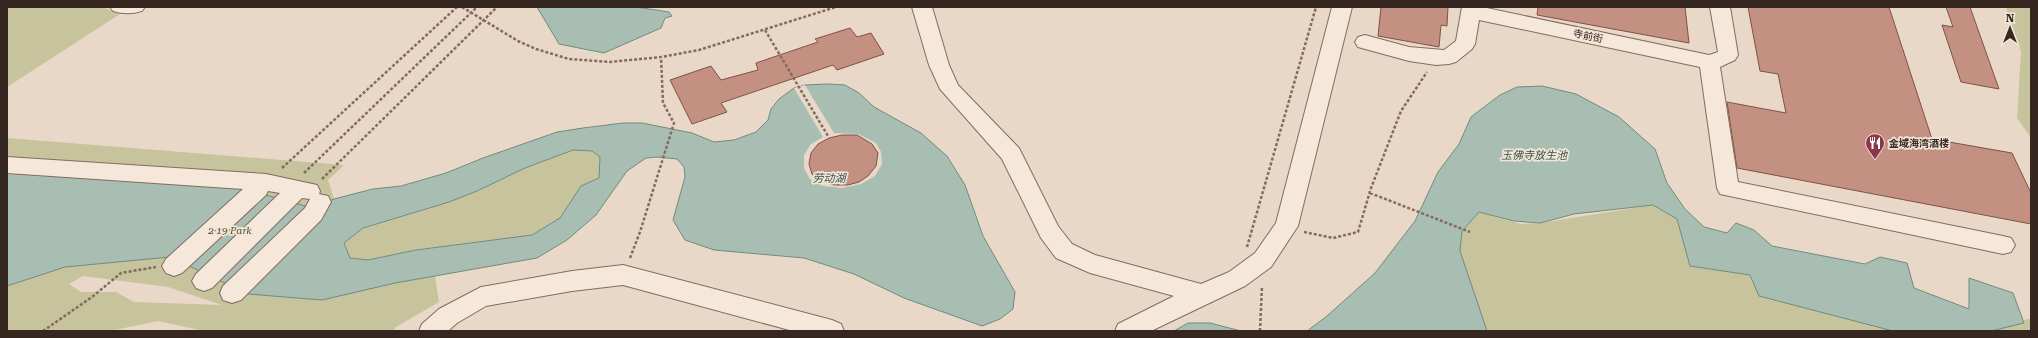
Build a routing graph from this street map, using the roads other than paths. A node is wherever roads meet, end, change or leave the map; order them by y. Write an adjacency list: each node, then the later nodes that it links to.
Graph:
1 (120, 7): 2 (street)
2 (135, 7)
3 (922, 7): 16 (street)
4 (1342, 7): 16 (street)
5 (1720, 7): 8 (street)
6 (1471, 9): 7 (street); 8 (street, 寺前街)
7 (1365, 42)
8 (1709, 62): 12 (street)
9 (7, 165): 10 (street)
10 (262, 186): 11 (street); 13 (street)
11 (302, 194): 14 (street); 15 (street)
12 (2002, 245)
13 (174, 266)
14 (204, 280)
15 (232, 293)
16 (1202, 294): 19 (street)
17 (431, 331): 18 (street)
18 (832, 331)
19 (1127, 331)

